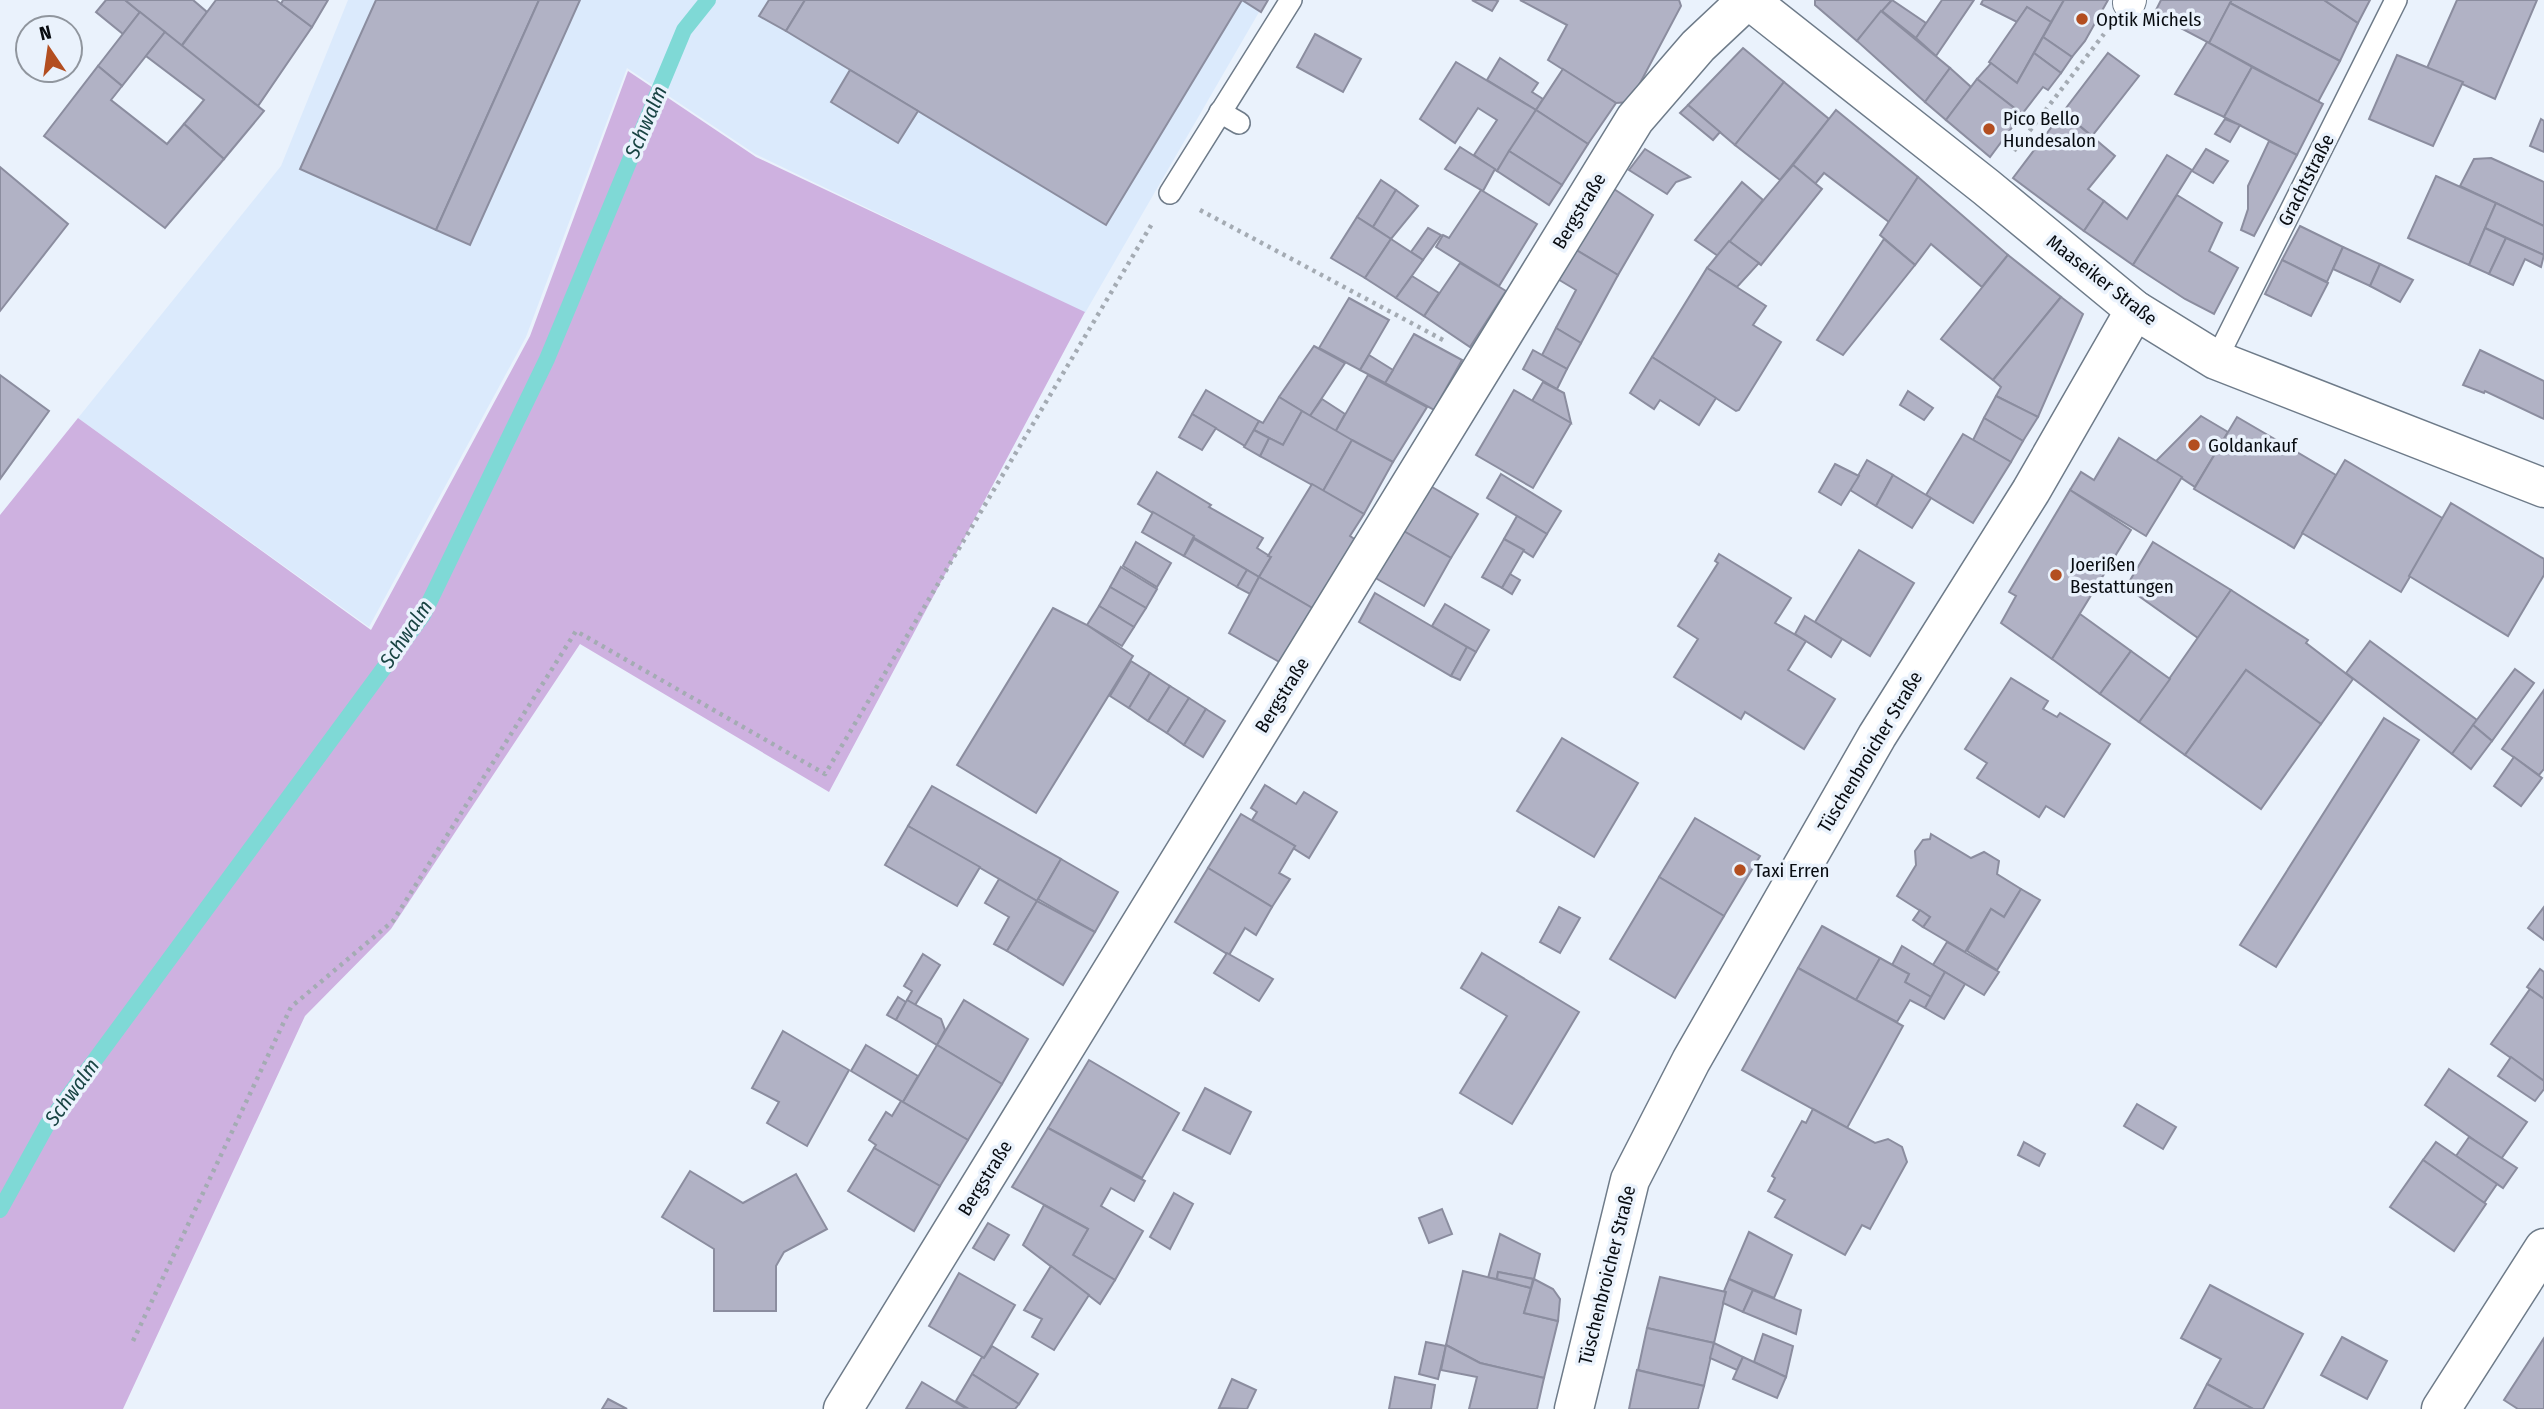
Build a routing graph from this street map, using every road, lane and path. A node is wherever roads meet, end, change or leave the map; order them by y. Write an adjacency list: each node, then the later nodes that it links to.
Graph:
1 (1291, 0): 5 (lane)
2 (1748, 0): 7 (street, Maaseiker Straße); 11 (street, Bergstraße)
3 (2396, 0): 10 (lane, Grachtstraße)
4 (2129, 1): 7 (path)
5 (1220, 112): 6 (lane); 8 (lane)
6 (1239, 123)
7 (1986, 187): 9 (street, Maaseiker Straße)
8 (1170, 193): 11 (path); 14 (path)
9 (2135, 310): 10 (street, Maaseiker Straße); 16 (street, Tüschenbroicher Straße)
10 (2216, 360): 12 (street, Maaseiker Straße)
11 (1486, 363): 15 (street, Bergstraße)
12 (2544, 488)
13 (2544, 1248): 17 (street)
14 (133, 1341)
15 (843, 1409)
16 (1574, 1409)
17 (2441, 1409)

